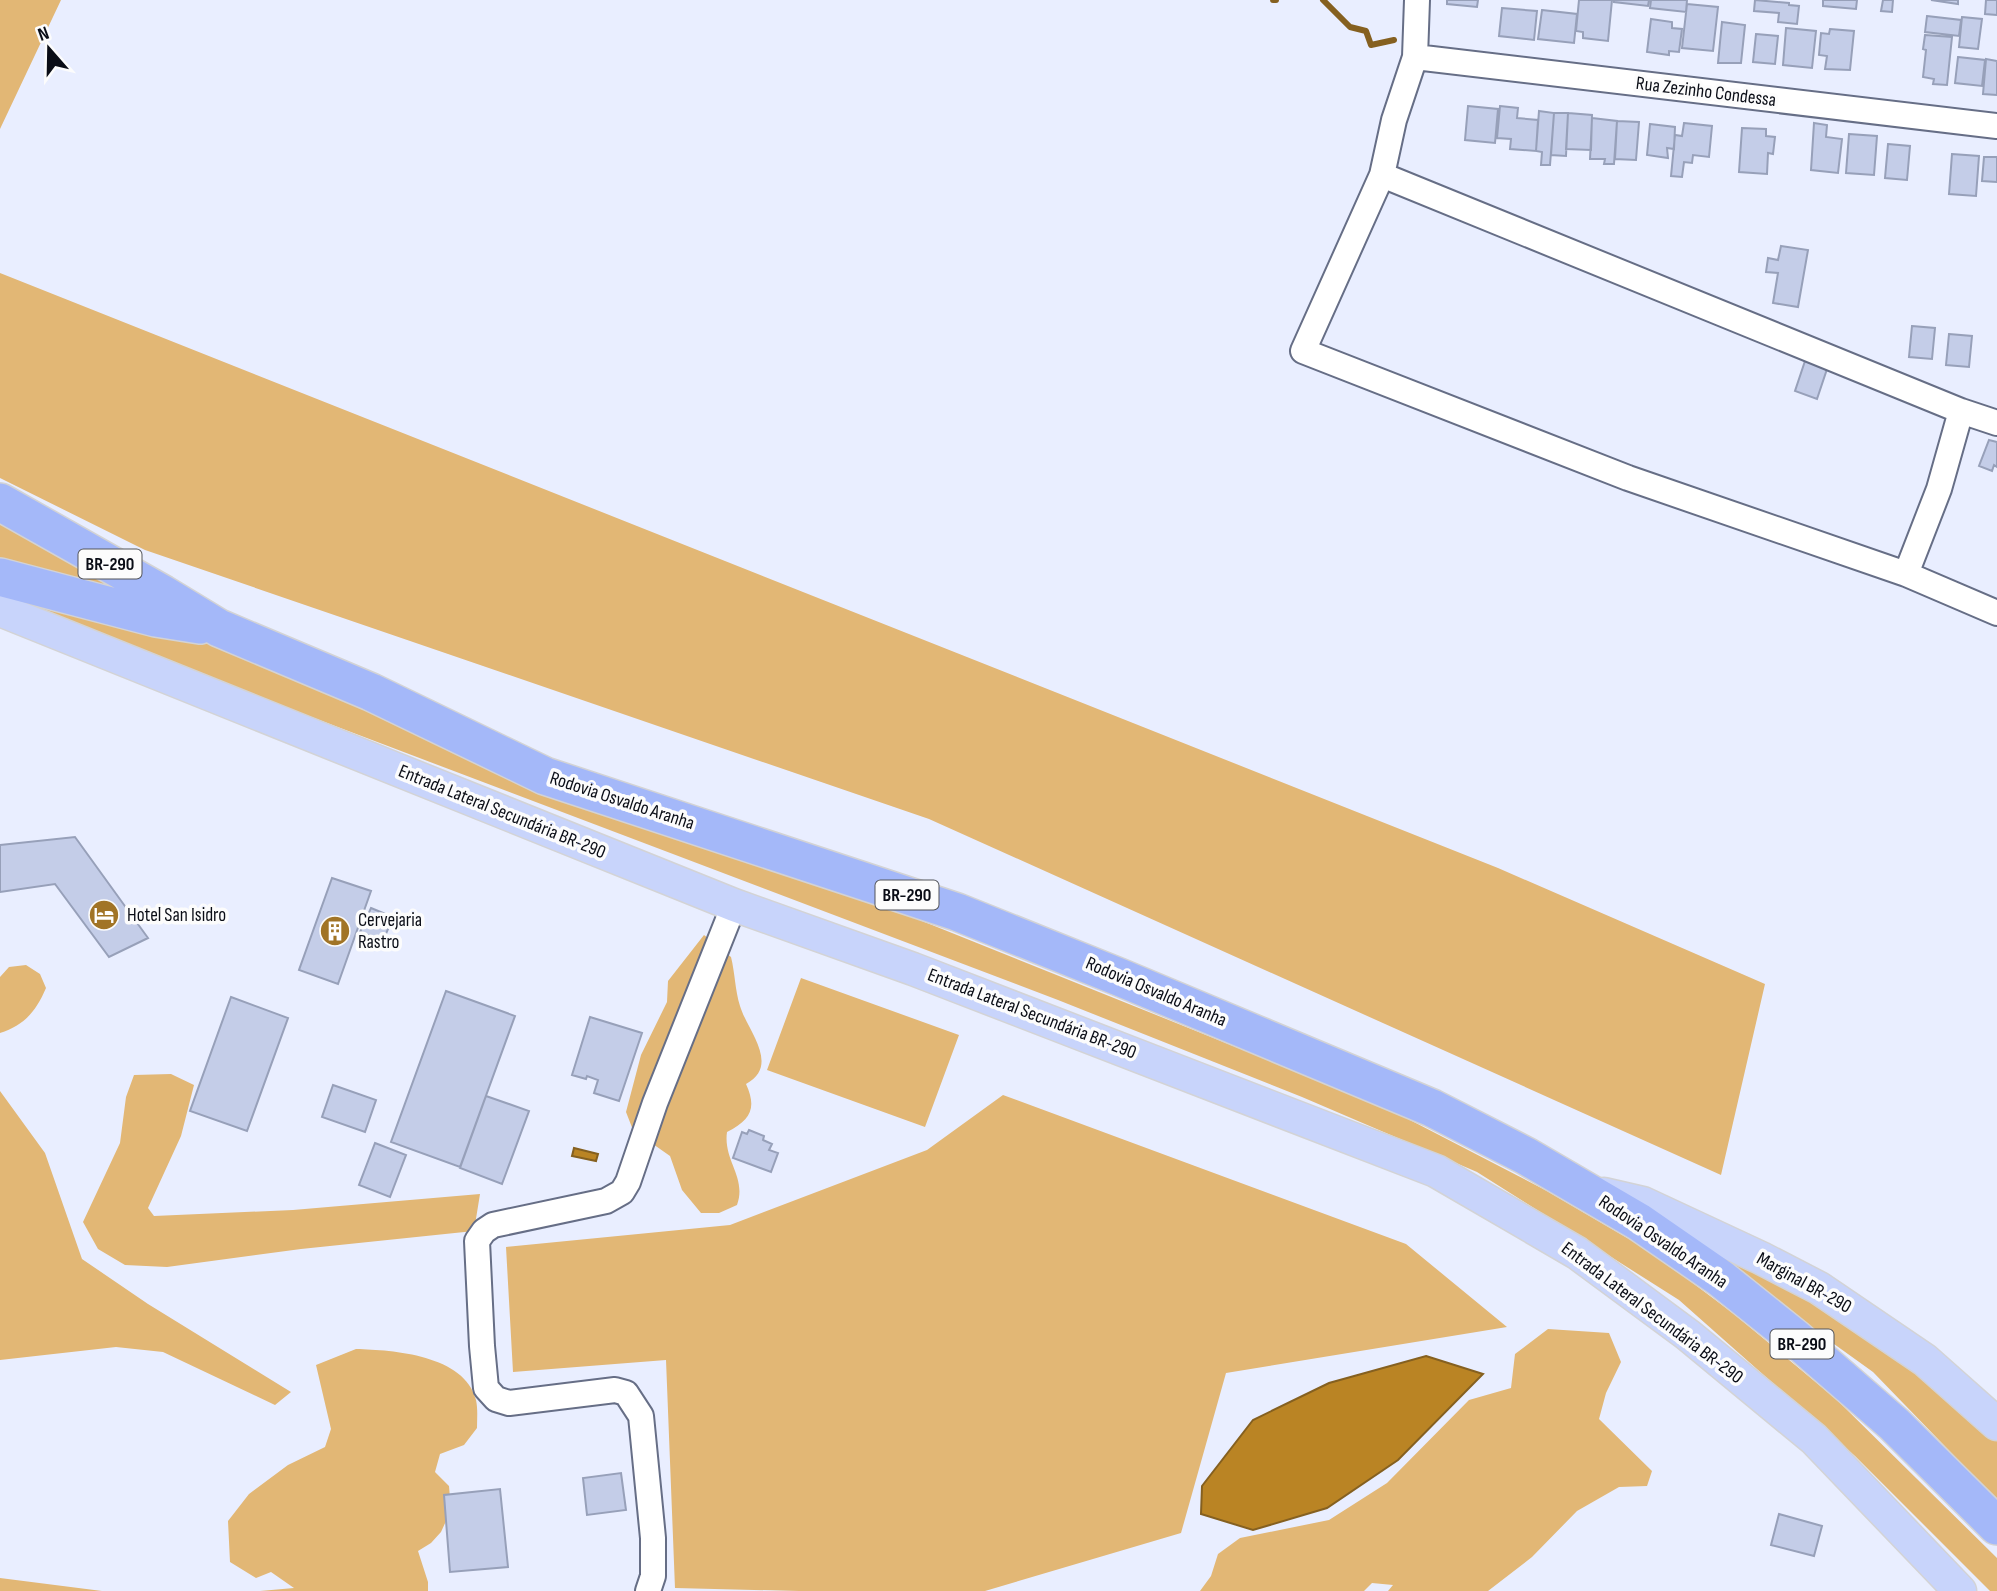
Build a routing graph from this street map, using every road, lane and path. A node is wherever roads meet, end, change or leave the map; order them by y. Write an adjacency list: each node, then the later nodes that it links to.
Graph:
1 (1417, 0): 2 (street)
2 (1415, 57): 3 (street, Rua Zezinho Condessa); 4 (street)
3 (1997, 126)
4 (1382, 176): 5 (street); 8 (street)
5 (1961, 411): 6 (street); 8 (street)
6 (1997, 423)
7 (0, 502): 12 (highway, Rodovia Osvaldo Aranha / BR-290)
8 (1906, 574): 11 (street)
9 (0, 577): 12 (highway, Rodovia Osvaldo Aranha / BR-290)
10 (0, 610): 13 (main road, Entrada Lateral Secundária BR-290)
11 (1997, 613)
12 (219, 628): 14 (highway, Rodovia Osvaldo Aranha / BR-290)
13 (734, 905): 17 (street); 18 (main road, Entrada Lateral Secundária BR-290)
14 (1585, 1189): 15 (main road, Marginal BR-290); 16 (highway, Rodovia Osvaldo Aranha / BR-290)
15 (1997, 1424)
16 (1997, 1526)
17 (648, 1591)
18 (1960, 1591)

